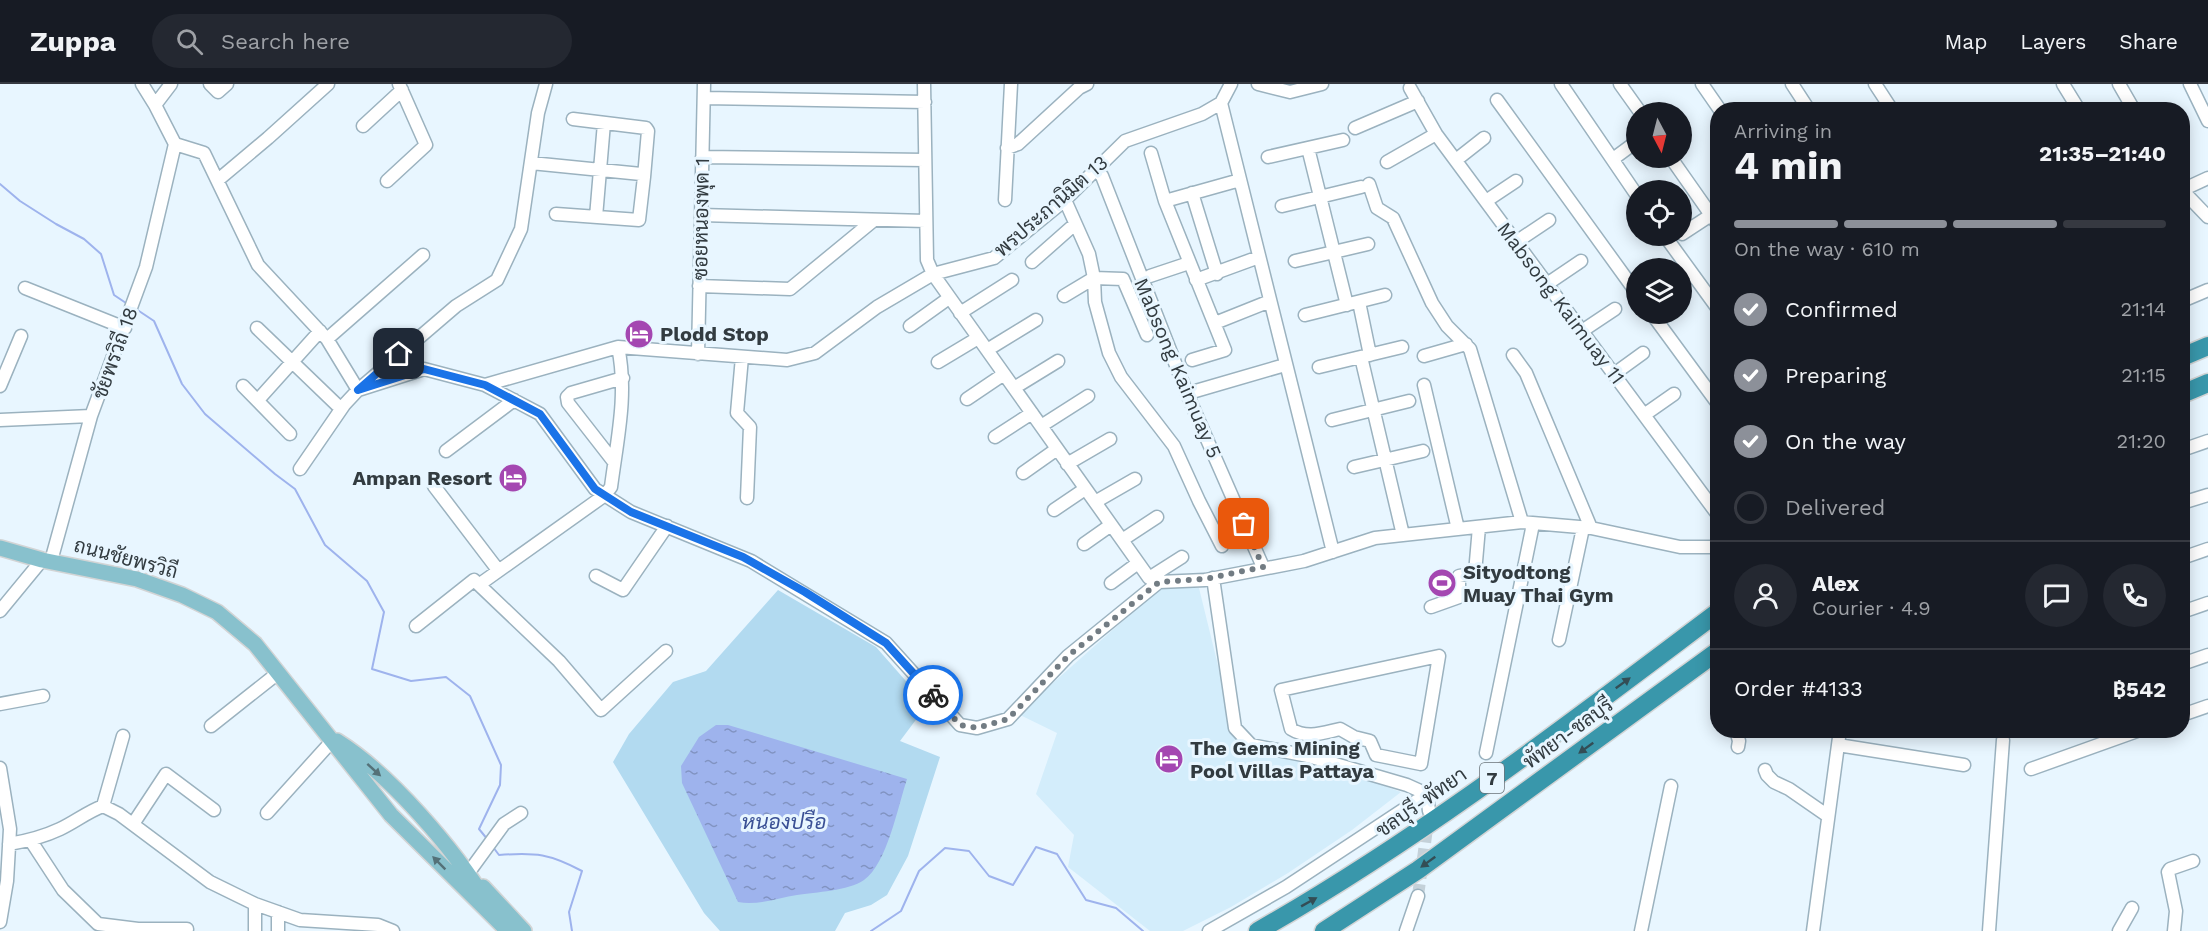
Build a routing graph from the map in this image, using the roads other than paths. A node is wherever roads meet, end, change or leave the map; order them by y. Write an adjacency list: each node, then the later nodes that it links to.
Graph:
1 (142, 84): 36 (street)
2 (171, 84): 36 (street)
3 (210, 84): 4 (street)
4 (227, 84)
5 (328, 84): 62 (street)
6 (546, 84): 56 (street)
7 (704, 84): 25 (street, ซอยหนองพุด 1)
8 (924, 84): 28 (street)
9 (1011, 84): 46 (street)
10 (1231, 84): 35 (street)
11 (1258, 84): 23 (street)
12 (1322, 84): 23 (street)
13 (1561, 84): 52 (street)
14 (1620, 84): 29 (street)
15 (1702, 84): 30 (street)
16 (1792, 84): 31 (street)
17 (1875, 84): 32 (street)
18 (2063, 84): 33 (street)
19 (2119, 84): 34 (street)
20 (2190, 84): 38 (street)
21 (1079, 85): 46 (street)
22 (400, 87): 40 (street); 65 (street)
23 (1291, 88)
24 (1410, 88): 27 (street, Mabsong Kaimuay 11)
25 (704, 98): 28 (street); 50 (street, ซอยหนองพุด 1)
26 (1497, 100): 101 (street)
27 (1418, 101): 41 (street); 42 (street, Mabsong Kaimuay 11)
28 (925, 102): 53 (street)
29 (1633, 102)
30 (1714, 102)
31 (1804, 102)
32 (1887, 102)
33 (2074, 102)
34 (2129, 102)
35 (1221, 103): 59 (street, พรประภานิมิต 13); 63 (street)
36 (155, 105): 45 (street)
37 (573, 119): 39 (street)
38 (2208, 121)
39 (604, 123): 58 (street); 60 (street)
40 (363, 126)
41 (1355, 128)
42 (1436, 134): 54 (street, Mabsong Kaimuay 11); 55 (street)
43 (1484, 138): 54 (street)
44 (1343, 140): 47 (street)
45 (175, 144): 62 (street); 119 (street, ชัยพรวิถี 18)
46 (1007, 148): 71 (street)
47 (1308, 148): 51 (street); 69 (street)
48 (1626, 149): 52 (street)
49 (1151, 153): 73 (street)
50 (702, 157): 53 (street); 78 (street, ซอยหนองพุด 1)
51 (1268, 158)
52 (1613, 159): 64 (street)
53 (926, 160): 83 (street)
54 (1456, 160): 74 (street, Mabsong Kaimuay 11)
55 (1387, 162)
56 (531, 163): 58 (street); 156 (street)
57 (1678, 168): 77 (street)
58 (601, 170): 60 (street); 79 (street)
59 (1095, 170): 72 (street, พรประภานิมิต 13); 217 (street, Mabsong Kaimuay 5)
60 (644, 177): 79 (street)
61 (2208, 178): 67 (street)
62 (218, 180): 125 (street)
63 (1240, 180): 68 (street); 92 (street)
64 (1627, 180)
65 (387, 181)
66 (1516, 181): 74 (street)
67 (2190, 186)
68 (1192, 193): 73 (street); 98 (street)
69 (1322, 198): 75 (street); 90 (street); 129 (street)
70 (2190, 198): 80 (street)
71 (1005, 200)
72 (1065, 200): 85 (street); 97 (street, พรประภานิมิต 13)
73 (1165, 201): 96 (street)
74 (1486, 201): 87 (street, Mabsong Kaimuay 11)
75 (1282, 206)
76 (556, 214): 79 (street)
77 (1710, 214)
78 (701, 215): 81 (street); 105 (street, ซอยหนองพุด 1)
79 (596, 217)
80 (2208, 217)
81 (874, 220): 83 (street); 105 (street)
82 (1549, 220): 87 (street)
83 (926, 221): 97 (street)
84 (1710, 222): 86 (street)
85 (1076, 224): 95 (street); 100 (street)
86 (1692, 229)
87 (1516, 242): 104 (street, Mabsong Kaimuay 11)
88 (1368, 244): 90 (street)
89 (1680, 246): 110 (street)
90 (1334, 252): 93 (street); 114 (street)
91 (423, 255): 125 (street)
92 (1259, 257): 98 (street); 113 (street)
93 (1295, 261)
94 (1581, 261): 104 (street)
95 (1032, 262)
96 (1189, 263): 99 (street); 103 (street)
97 (933, 274): 111 (street); 140 (street, พรประภานิมิต 13)
98 (1217, 274): 103 (street)
99 (1149, 276)
100 (1094, 278): 109 (street); 127 (street); 208 (street)
101 (1626, 278)
102 (1012, 279): 116 (street)
103 (1196, 280): 120 (street)
104 (1547, 284): 124 (street, Mabsong Kaimuay 11)
105 (699, 286): 135 (street, ซอยหนองพุด 1)
106 (25, 288): 119 (street)
107 (2208, 290): 112 (street)
108 (1385, 295): 114 (street)
109 (1064, 296)
110 (1710, 296)
111 (949, 298): 116 (street); 122 (street)
112 (2190, 298)
113 (1270, 302): 120 (street); 145 (street)
114 (1353, 303): 117 (street); 138 (street)
115 (1616, 309): 124 (street)
116 (960, 313): 128 (street)
117 (1305, 315)
118 (1036, 320): 133 (street)
119 (126, 323): 170 (street, ชัยพรวิถี 18)
120 (1215, 323): 141 (street)
121 (1659, 324): 159 (street)
122 (910, 326)
123 (257, 328): 143 (street)
124 (1582, 331): 148 (street, Mabsong Kaimuay 11)
125 (323, 335): 143 (street); 156 (street)
126 (21, 336): 152 (street)
127 (1148, 336)
128 (978, 338): 133 (street); 144 (street)
129 (1466, 344): 139 (street); 199 (street)
130 (2208, 346): 136 (highway)
131 (618, 347): 135 (street, พรประภานิมิต 13); 149 (street); 151 (street, พรประภานิมิต 13)
132 (1402, 347): 138 (street)
133 (987, 350): 147 (street)
134 (1643, 353): 148 (street)
135 (698, 354): 140 (street, พรประภานิมิต 13)
136 (2190, 354)
137 (1513, 355): 203 (street)
138 (1365, 356): 146 (street); 167 (street)
139 (1424, 356)
140 (742, 357): 193 (street)
141 (1191, 360)
142 (1059, 361): 155 (street)
143 (292, 362): 163 (street); 166 (street)
144 (938, 362)
145 (1285, 365): 158 (street); 212 (street)
146 (1319, 367)
147 (1004, 374): 155 (street); 162 (street)
148 (1614, 374): 169 (street, Mabsong Kaimuay 11)
149 (623, 378): 183 (street); 183 (street)
150 (2208, 383): 157 (highway)
151 (485, 385): 156 (street); 164 (street)
152 (0, 386)
153 (243, 386): 163 (street)
154 (1424, 386): 204 (street)
155 (1014, 388): 168 (street)
156 (358, 390): 186 (street)
157 (2190, 390)
158 (1192, 392)
159 (1710, 393)
160 (1674, 394): 169 (street)
161 (1088, 396): 173 (street)
162 (967, 399)
163 (258, 400): 174 (street)
164 (514, 400): 180 (street); 191 (street)
165 (1409, 402): 167 (street)
166 (337, 405)
167 (1373, 410): 172 (street); 182 (street)
168 (1032, 413): 173 (street); 175 (street)
169 (1644, 415): 196 (street, Mabsong Kaimuay 11)
170 (91, 416): 171 (street); 215 (street, ชัยพรวิถี 18)
171 (0, 420)
172 (1332, 420)
173 (1041, 426): 179 (street)
174 (290, 434)
175 (995, 437)
176 (1110, 439): 184 (street)
177 (2208, 441): 178 (street)
178 (2190, 447)
179 (1057, 448): 184 (street); 187 (street)
180 (446, 451)
181 (1423, 451): 182 (street)
182 (1385, 460): 185 (street); 205 (street)
183 (614, 462): 191 (street)
184 (1067, 464): 190 (street)
185 (1354, 467)
186 (300, 469)
187 (1023, 473)
188 (1135, 479): 195 (street)
189 (434, 486): 218 (street)
190 (1085, 489): 195 (street); 197 (street)
191 (605, 495): 201 (street); 218 (street)
192 (2208, 495): 194 (street)
193 (747, 498)
194 (2190, 501)
195 (1095, 502): 200 (street)
196 (1710, 504)
197 (1054, 510)
198 (1157, 517): 206 (street)
199 (1528, 523): 202 (street); 203 (street); 249 (street)
200 (1111, 525): 206 (street); 207 (street)
201 (667, 526): 219 (street); 220 (street)
202 (1479, 527): 204 (street); 224 (street)
203 (1587, 528): 209 (street); 229 (street)
204 (1458, 529): 205 (street)
205 (1403, 535): 212 (street)
206 (1122, 540): 216 (street)
207 (1084, 544)
208 (1222, 546)
209 (1710, 547)
210 (0, 548): 215 (main road, ถนนชัยพรวิถี)
211 (2208, 549): 213 (street)
212 (1333, 552): 217 (street)
213 (2190, 555)
214 (1182, 557): 216 (street)
215 (47, 560): 226 (street); 234 (main road, ถนนชัยพรวิถี)
216 (1138, 563): 221 (street)
217 (1263, 567): 220 (street)
218 (498, 570): 222 (street)
219 (596, 576)
220 (1213, 578): 250 (street)
221 (1111, 583)
222 (480, 584): 228 (street); 230 (street)
223 (2208, 603): 225 (street)
224 (1431, 607)
225 (2190, 609)
226 (0, 611)
227 (1710, 618): 284 (highway, ชลบุรี-พัทยา / 7, one-way to 227)
228 (416, 626)
229 (1559, 640)
230 (666, 651)
231 (2208, 655): 233 (street)
232 (1710, 657): 285 (highway, พัทยา-ชลบุรี / 7, one-way to 285)
233 (2190, 661)
234 (278, 673): 239 (street); 242 (main road, ถนนชัยพรวิถี)
235 (43, 696): 236 (street)
236 (0, 704)
237 (2208, 706): 238 (street)
238 (2190, 712)
239 (211, 726)
240 (123, 736): 258 (street)
241 (1307, 736): 241 (street); 250 (street)
242 (330, 738): 257 (main road, ถนนชัยพรวิถี, one-way to 257); 261 (street); 263 (main road, ถนนชัยพรวิถี)
243 (1738, 738): 248 (street)
244 (1839, 738): 247 (street)
245 (2118, 738): 253 (street)
246 (2003, 740): 289 (street)
247 (1838, 746): 251 (street); 264 (street)
248 (1738, 747)
249 (1486, 753)
250 (1308, 756): 256 (street)
251 (1964, 765)
252 (0, 768): 267 (street)
253 (2031, 769)
254 (1765, 770): 264 (street)
255 (1671, 786): 287 (street)
256 (1427, 794): 260 (street); 283 (street)
257 (408, 803): 263 (main road); 269 (main road, ถนนชัยพรวิถี)
258 (103, 806): 265 (street); 266 (street)
259 (214, 810): 265 (street)
260 (1430, 811)
261 (267, 813)
262 (521, 813): 269 (street)
263 (391, 815): 276 (main road, ถนนชัยพรวิถี, one-way to 263)
264 (1828, 816): 288 (street)
265 (133, 824): 271 (street)
266 (31, 841): 267 (street); 277 (street)
267 (9, 844): 272 (street)
268 (2193, 861): 291 (street)
269 (469, 872): 276 (main road, ถนนชัยพรวิถี); 282 (main road, ถนนชัยพรวิถี)
270 (1418, 896): 286 (street)
271 (255, 904): 274 (street); 278 (street)
272 (1, 905): 275 (street)
273 (2132, 908): 290 (street)
274 (278, 912): 279 (street); 280 (street)
275 (0, 922)
276 (495, 925): 281 (main road, ถนนชัยพรวิถี)
277 (188, 929)
278 (255, 931)
279 (278, 931)
280 (393, 931)
281 (508, 931)
282 (524, 931)
283 (1209, 931)
284 (1258, 931)
285 (1324, 931)
286 (1403, 931)
287 (1641, 931)
288 (1813, 931)
289 (1989, 931)
290 (2119, 931)
291 (2174, 931)

